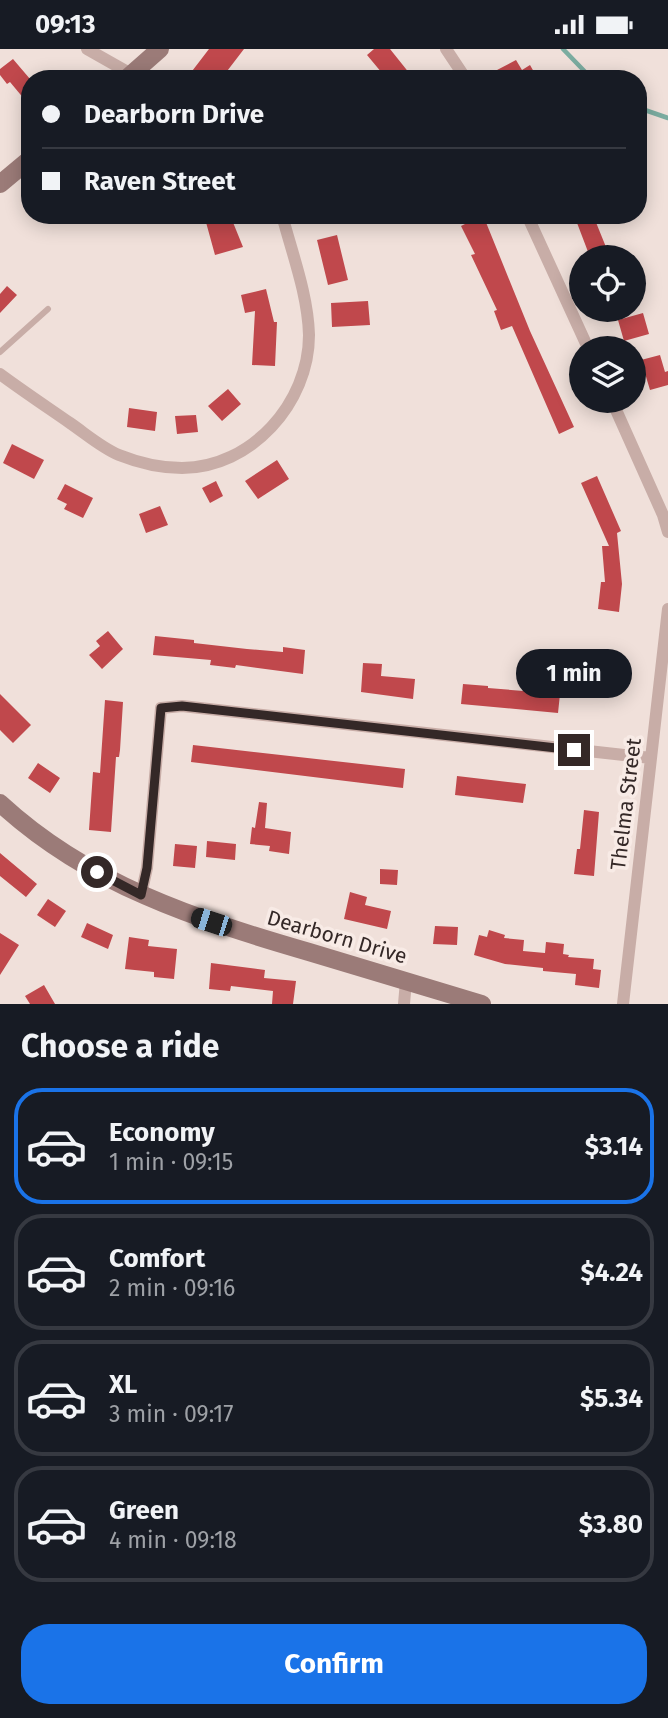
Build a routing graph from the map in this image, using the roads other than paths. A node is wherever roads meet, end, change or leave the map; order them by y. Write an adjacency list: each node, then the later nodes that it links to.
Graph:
1 (86, 49): 4 (street)
2 (160, 49): 5 (street)
3 (446, 49): 6 (street)
4 (121, 70)
5 (140, 70)
6 (460, 70)
7 (21, 166): 8 (street)
8 (0, 184)
9 (284, 224): 14 (street)
10 (531, 224): 12 (street)
11 (48, 309): 13 (lane)
12 (582, 336)
13 (0, 351)
14 (0, 374)
15 (617, 413): 16 (street)
16 (668, 532)
17 (668, 609): 18 (street, Thelma Street)
18 (651, 758): 20 (street); 24 (street, Thelma Street)
19 (0, 803): 20 (street, Dearborn Drive)
20 (141, 895): 21 (street, Dearborn Drive)
21 (406, 981): 22 (street); 23 (street, Dearborn Drive)
22 (404, 1004)
23 (482, 1004)
24 (623, 1004)

